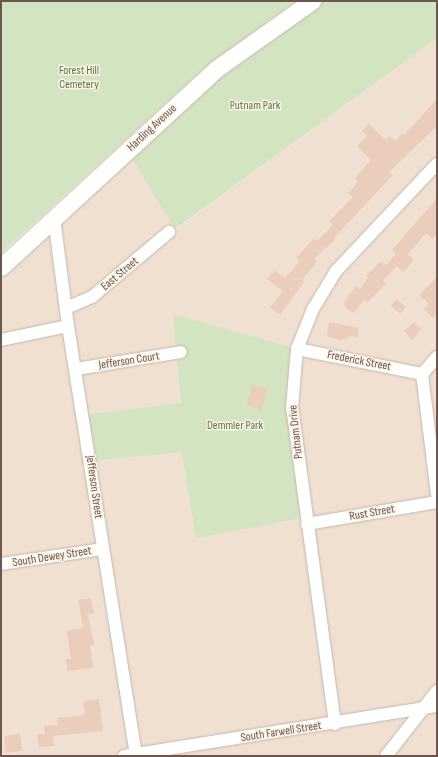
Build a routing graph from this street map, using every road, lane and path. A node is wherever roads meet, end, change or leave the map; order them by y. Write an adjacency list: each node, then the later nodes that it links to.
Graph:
1 (312, 1): 3 (main road, Harding Avenue)
2 (437, 164): 9 (street, Putnam Drive)
3 (54, 218): 5 (main road, Harding Avenue); 6 (street, Jefferson Street)
4 (169, 232): 6 (street, East Street)
5 (1, 267)
6 (66, 308): 7 (street, Jefferson Street)
7 (68, 326): 8 (street); 12 (street, Jefferson Street)
8 (1, 340)
9 (297, 349): 13 (street, Frederick Street); 16 (street, Putnam Drive)
10 (181, 352): 12 (street, Jefferson Court)
11 (437, 357): 13 (street)
12 (76, 369): 17 (street, Jefferson Street)
13 (422, 374): 14 (street)
14 (437, 495)
15 (437, 502): 16 (street, Rust Street)
16 (306, 524): 22 (street, Putnam Drive)
17 (102, 549): 18 (street, South Dewey Street); 23 (street, Jefferson Street)
18 (1, 564)
19 (437, 691): 21 (street)
20 (437, 706): 21 (street, South Farwell Street)
21 (423, 708): 22 (street, South Farwell Street); 25 (street)
22 (335, 724): 23 (street, South Farwell Street)
23 (136, 755): 24 (street, South Farwell Street)
24 (124, 756)
25 (386, 756)

